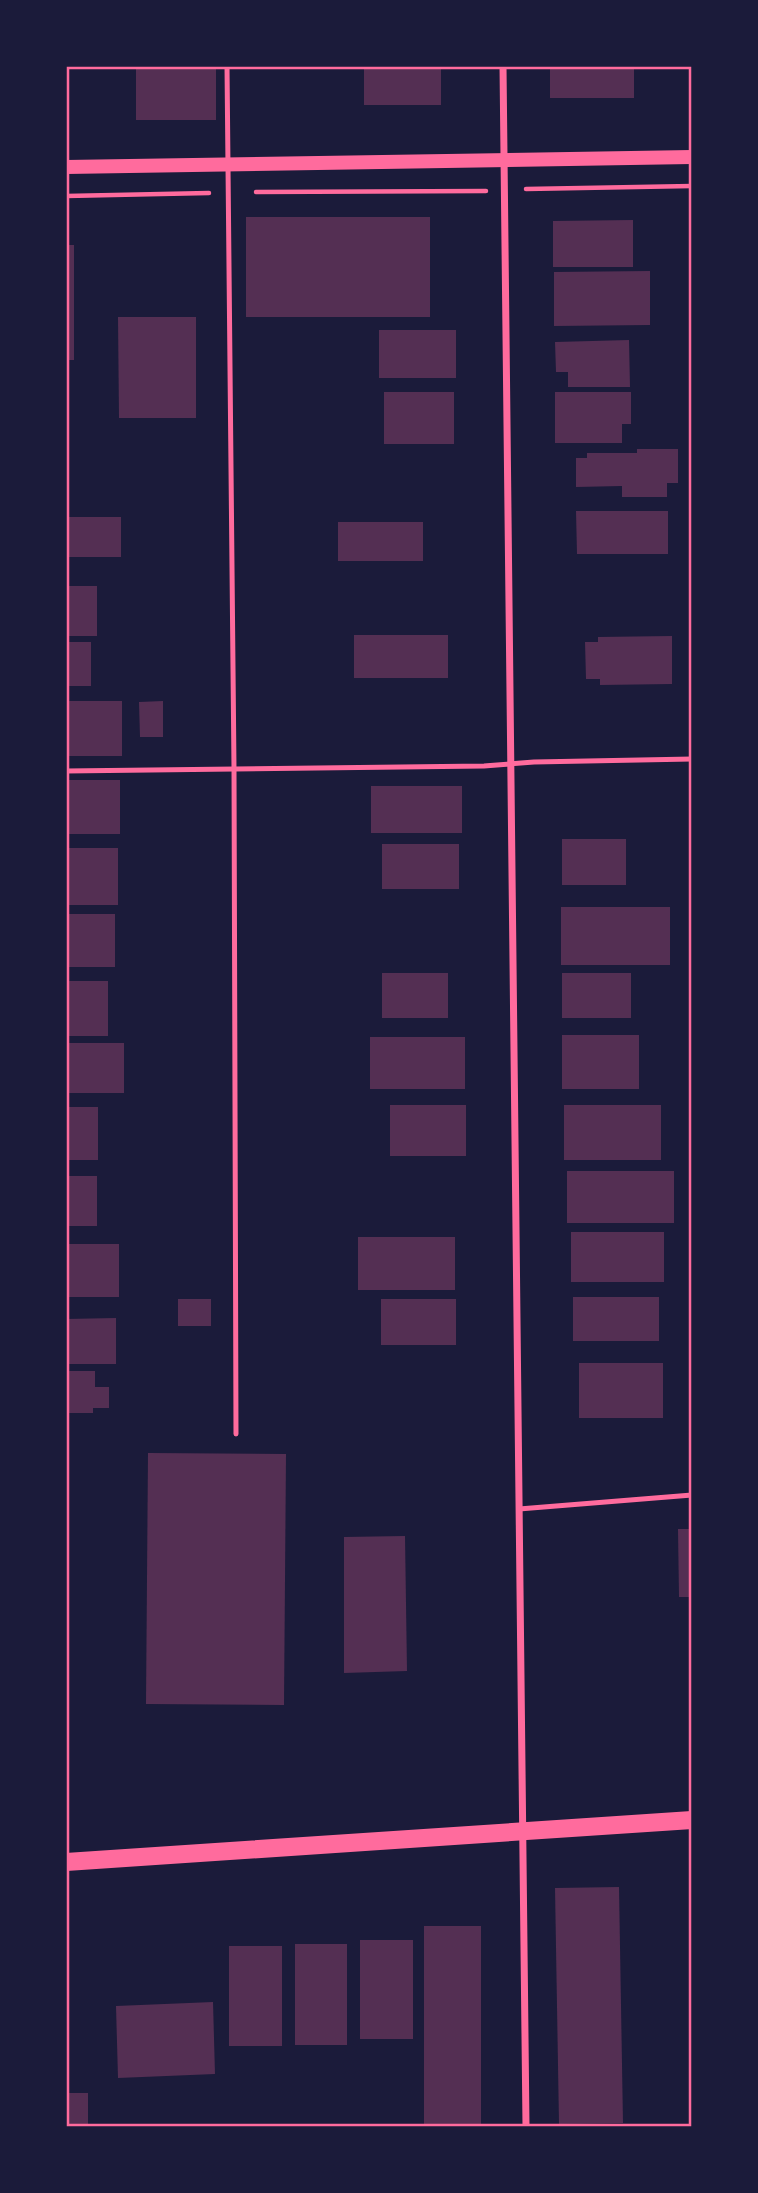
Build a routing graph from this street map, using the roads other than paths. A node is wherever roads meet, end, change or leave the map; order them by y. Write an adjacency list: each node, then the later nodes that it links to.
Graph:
1 (227, 66): 5 (lane)
2 (503, 66): 4 (street)
3 (691, 158): 4 (main road)
4 (504, 160): 5 (main road); 8 (street)
5 (228, 164): 6 (main road); 9 (lane)
6 (66, 167)
7 (691, 759): 8 (lane)
8 (512, 764): 9 (lane); 13 (street)
9 (234, 768): 10 (lane); 11 (lane)
10 (66, 771)
11 (236, 1434)
12 (691, 1495): 13 (lane)
13 (519, 1509): 15 (street)
14 (691, 1820): 15 (main road)
15 (521, 1832): 16 (main road); 17 (street)
16 (66, 1862)
17 (526, 2126)

